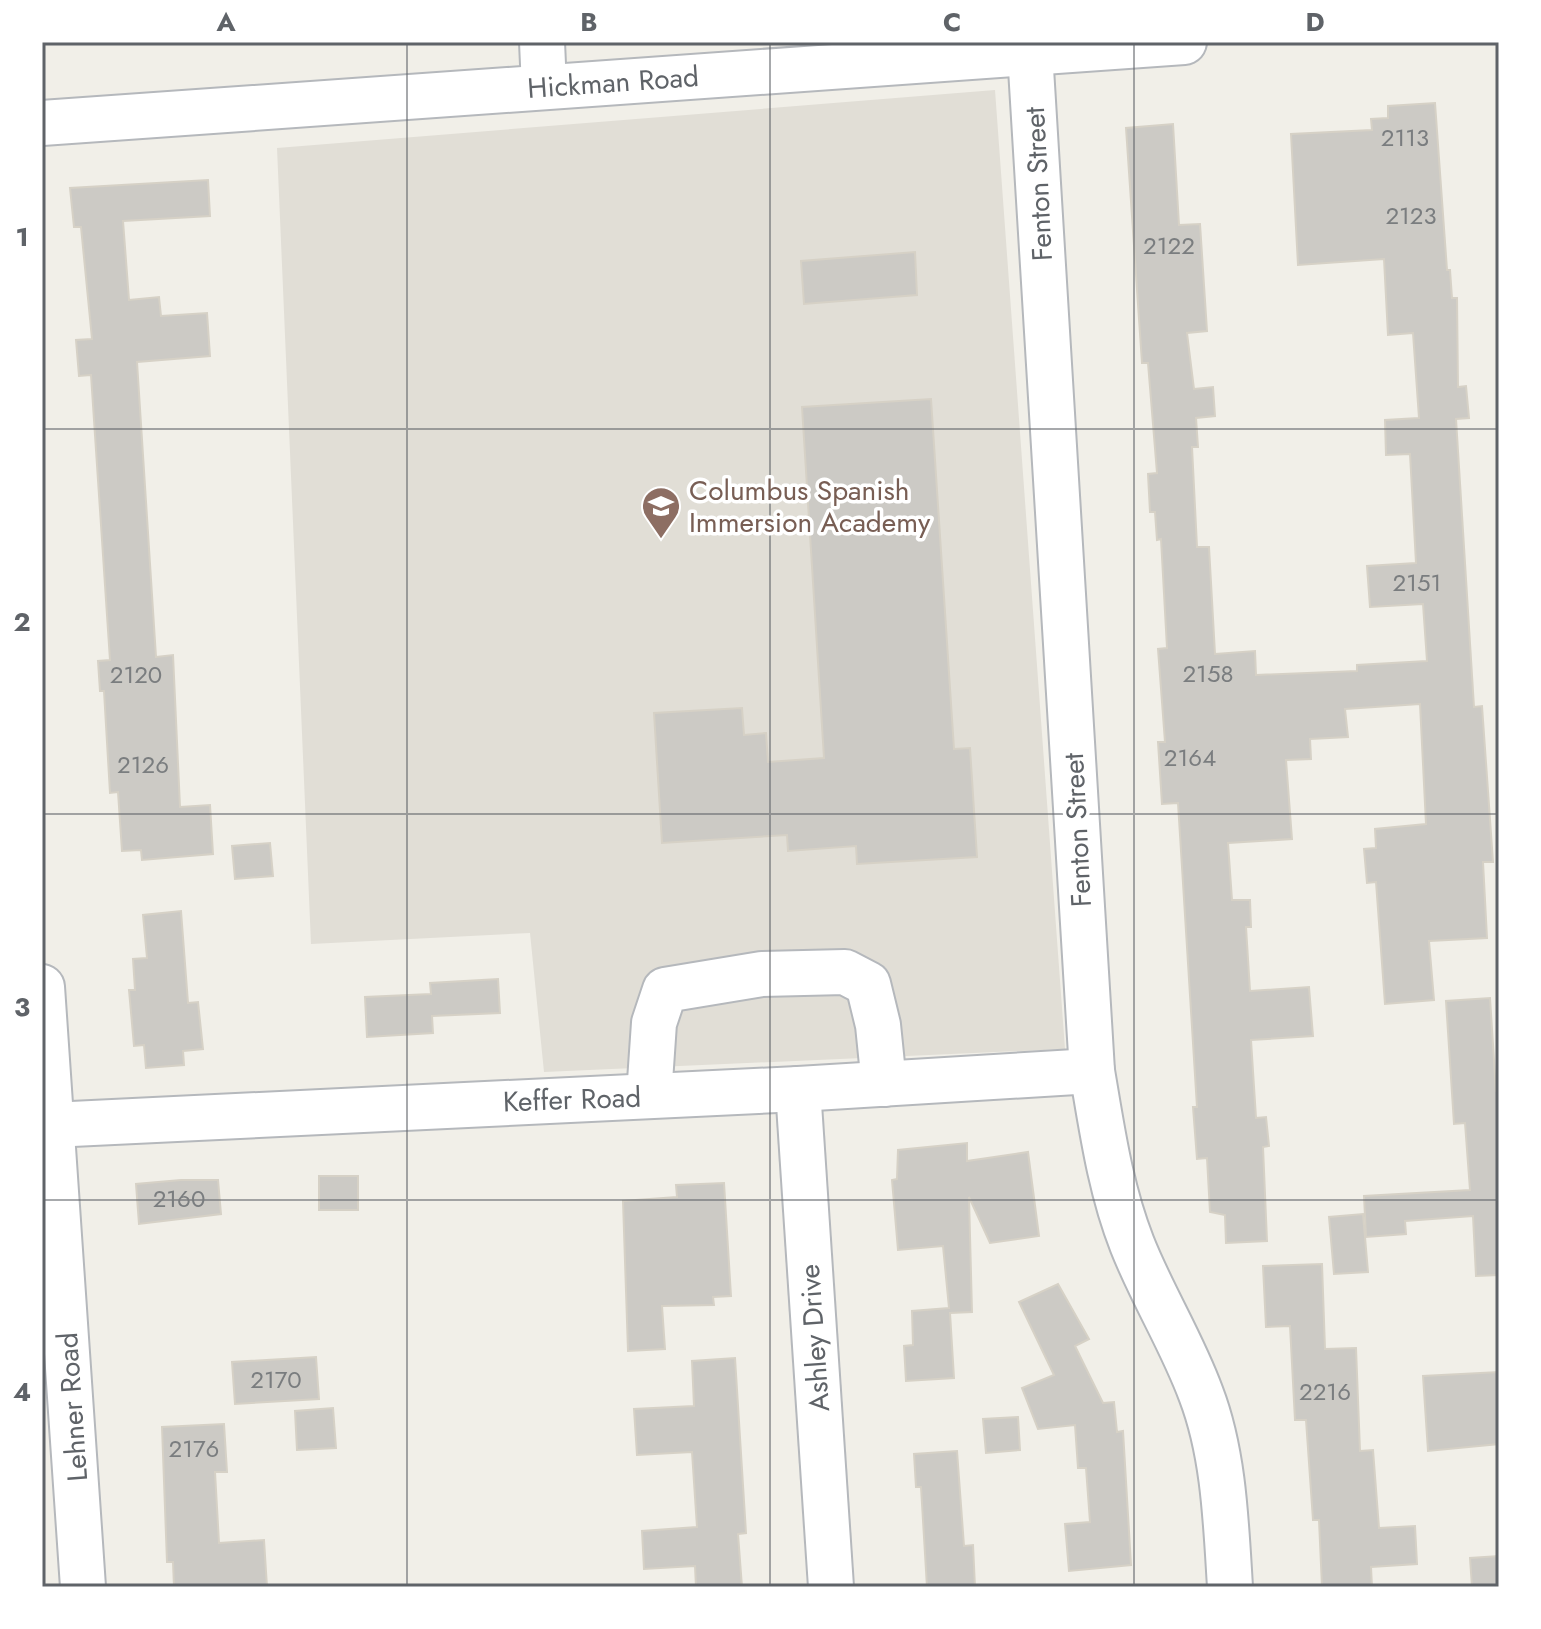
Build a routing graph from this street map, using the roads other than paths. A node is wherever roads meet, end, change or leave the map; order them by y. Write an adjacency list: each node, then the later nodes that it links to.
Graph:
1 (542, 42): 4 (street)
2 (1184, 42): 3 (street, Hickman Road)
3 (1030, 52): 4 (street, Hickman Road); 7 (street, Fenton Street)
4 (544, 87): 5 (street, Hickman Road)
5 (42, 123)
6 (42, 987): 11 (street, Lehner Road)
7 (1092, 1071): 8 (street, Keffer Road); 15 (street, Fenton Street)
8 (884, 1084): 9 (street, Keffer Road); 10 (street)
9 (798, 1089): 10 (street, Keffer Road); 14 (street, Ashley Drive)
10 (649, 1096): 11 (street, Keffer Road)
11 (49, 1136): 12 (street, Lehner Road)
12 (56, 1352): 13 (street, Lehner Road)
13 (83, 1587)
14 (831, 1587)
15 (1230, 1587)

